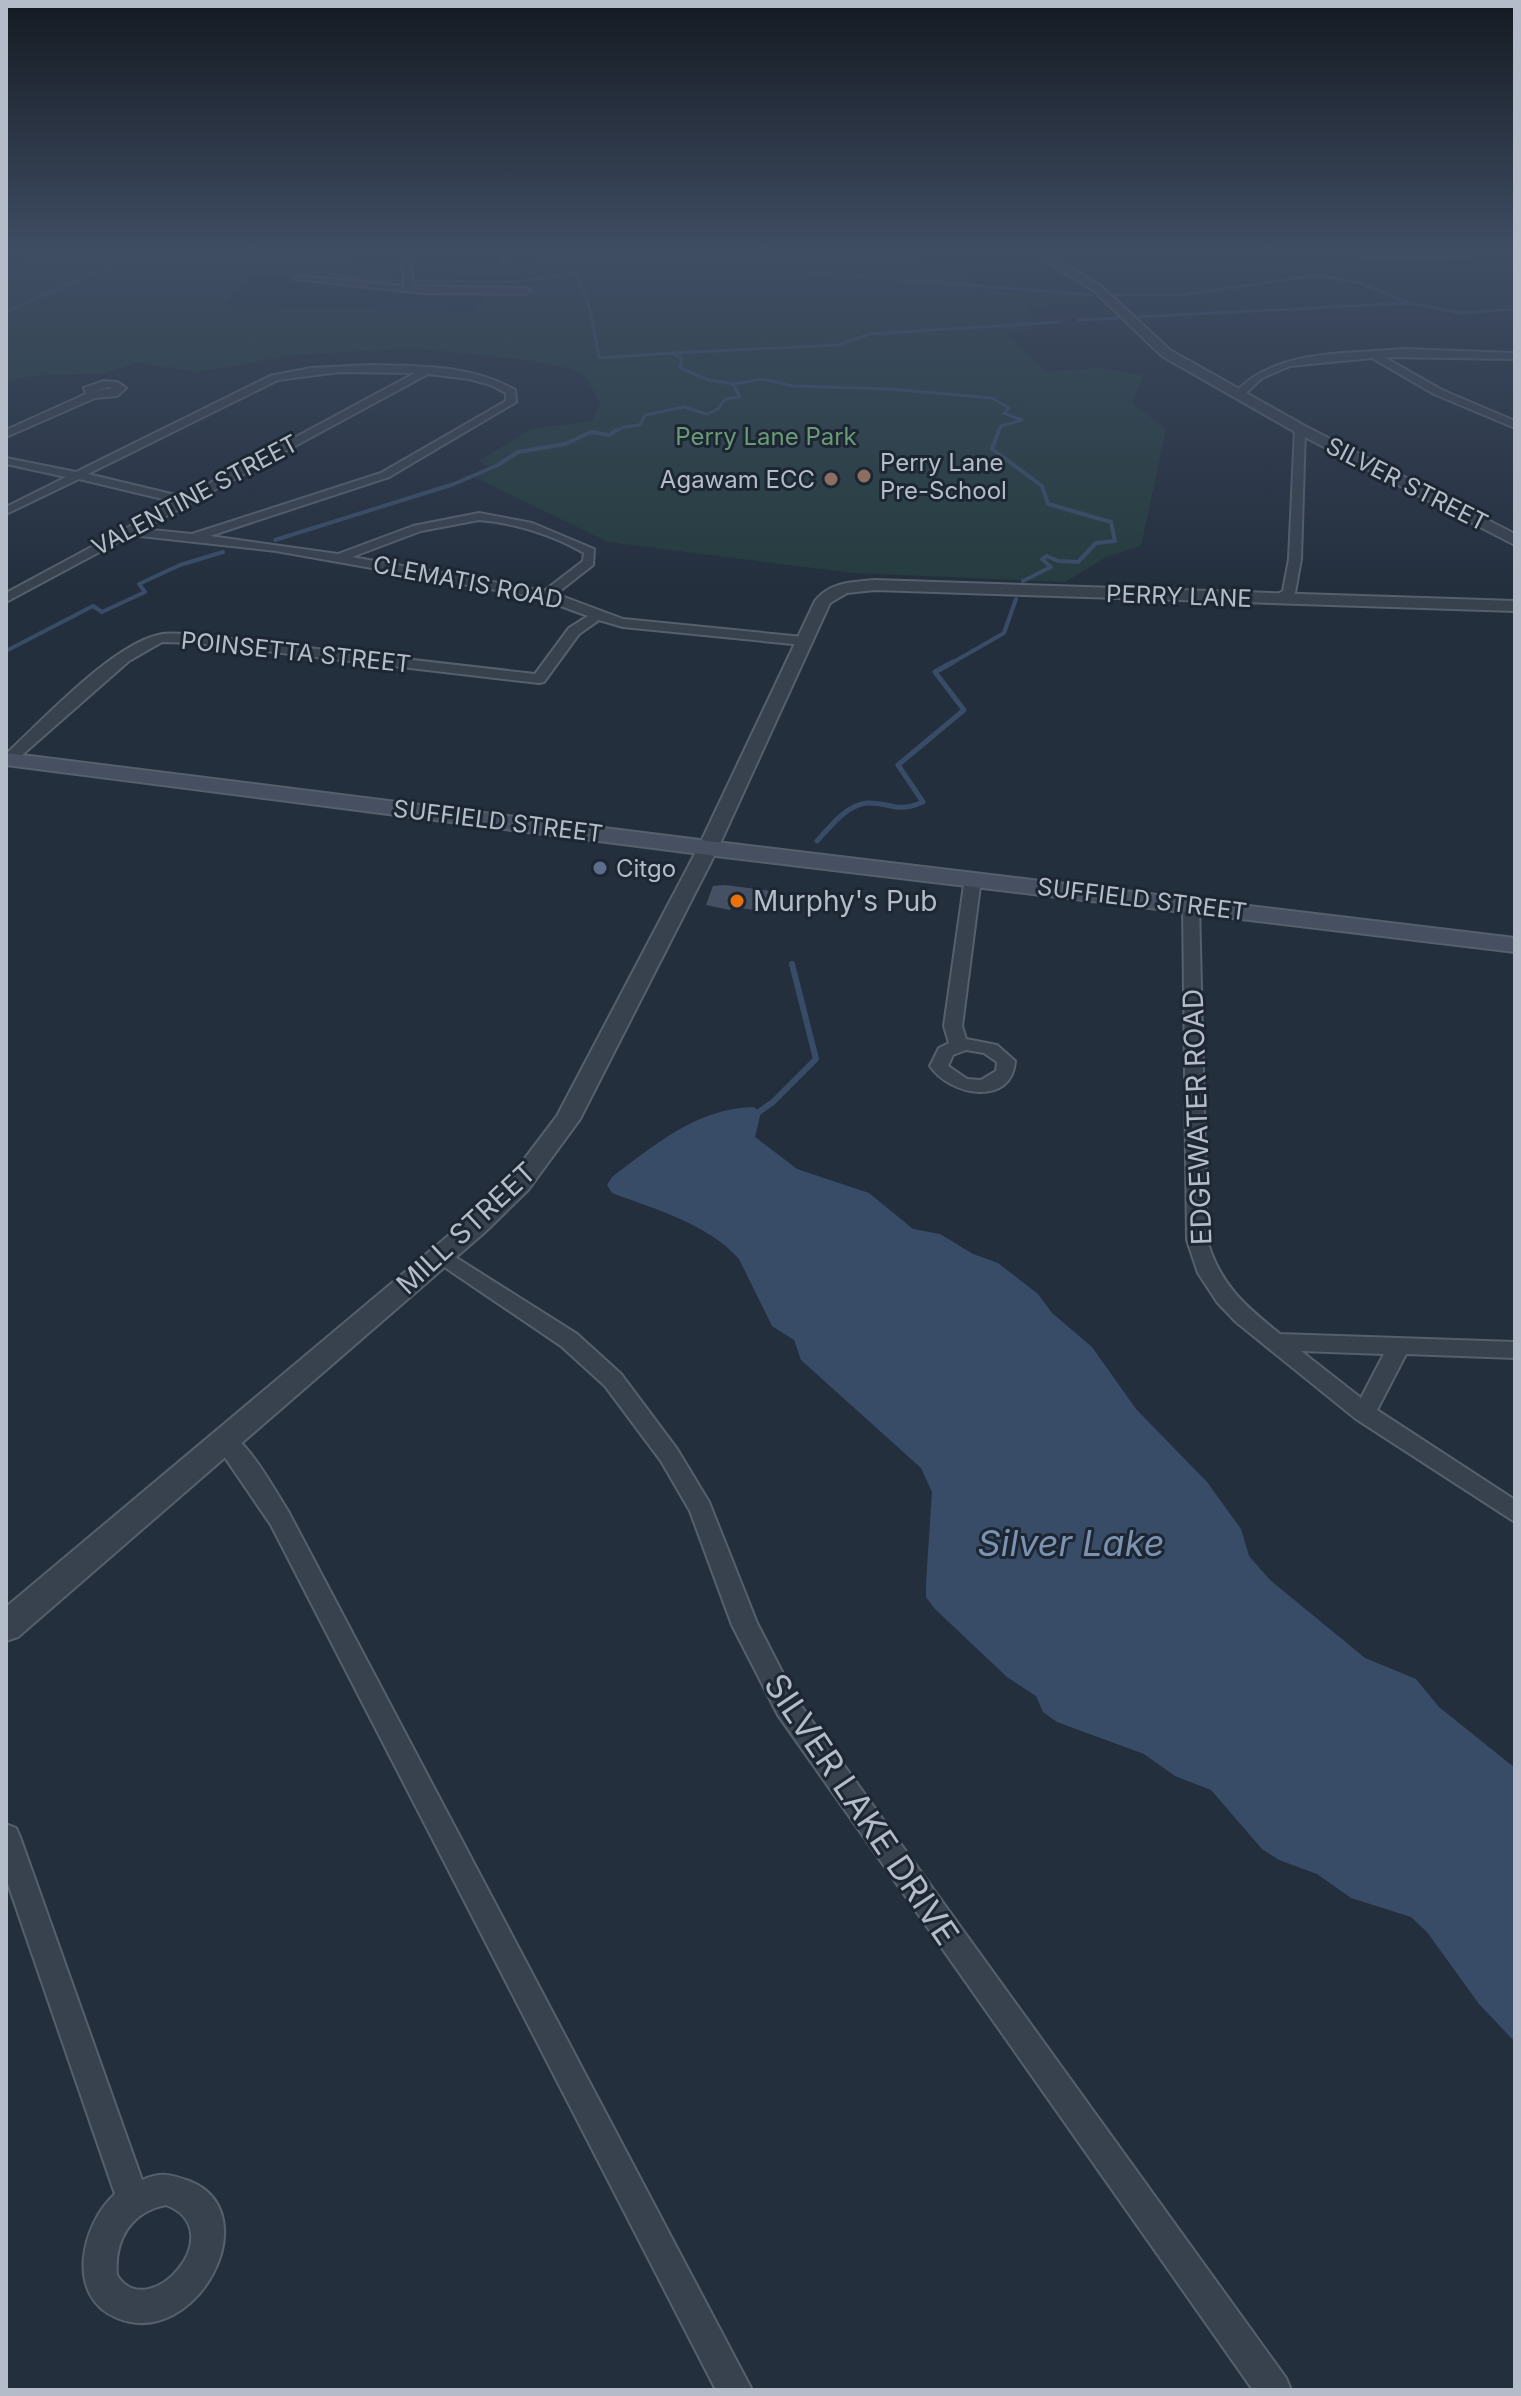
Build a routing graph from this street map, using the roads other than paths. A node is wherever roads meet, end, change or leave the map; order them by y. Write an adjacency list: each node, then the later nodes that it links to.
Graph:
1 (1179, 361): 6 (street, SILVER STREET)
2 (1319, 361): 6 (street)
3 (1384, 361): 7 (street)
4 (426, 370): 11 (street); 12 (street, VALENTINE STREET); 15 (street)
5 (93, 395): 9 (street)
6 (1238, 395): 8 (street, SILVER STREET)
7 (1515, 425)
8 (1300, 429): 16 (street, SILVER STREET); 21 (street)
9 (6, 434)
10 (6, 461): 11 (street)
11 (77, 476): 12 (street); 13 (street)
12 (184, 501): 14 (street, VALENTINE STREET)
13 (6, 511)
14 (129, 531): 15 (street, CLEMATIS ROAD); 20 (street, VALENTINE STREET)
15 (196, 537): 17 (street, CLEMATIS ROAD)
16 (1515, 540)
17 (340, 558): 19 (street, CLEMATIS ROAD); 19 (street)
18 (844, 588): 21 (street, PERRY LANE); 24 (street, MILL STREET)
19 (547, 595): 23 (street, CLEMATIS ROAD)
20 (6, 598)
21 (1275, 599): 22 (street, PERRY LANE)
22 (1515, 606)
23 (597, 616): 24 (street, CLEMATIS ROAD); 25 (street, POINSETTA STREET)
24 (803, 641): 26 (street, MILL STREET)
25 (8, 759): 26 (main road, SUFFIELD STREET)
26 (708, 848): 27 (main road, SUFFIELD STREET); 31 (street, MILL STREET)
27 (973, 878): 28 (main road, SUFFIELD STREET); 30 (street)
28 (1191, 904): 29 (main road, SUFFIELD STREET); 32 (street, EDGEWATER ROAD)
29 (1515, 945)
30 (959, 1045)
31 (441, 1255): 36 (street, MILL STREET); 42 (street, SILVER LAKE DRIVE)
32 (1274, 1342): 33 (street); 35 (street, EDGEWATER ROAD)
33 (1399, 1346): 34 (street); 35 (street)
34 (1515, 1350)
35 (1364, 1413): 37 (street, EDGEWATER ROAD)
36 (224, 1440): 38 (street, MILL STREET); 41 (street)
37 (1515, 1512)
38 (6, 1627)
39 (6, 1837): 40 (street)
40 (133, 2200)
41 (735, 2390)
42 (1274, 2390)

